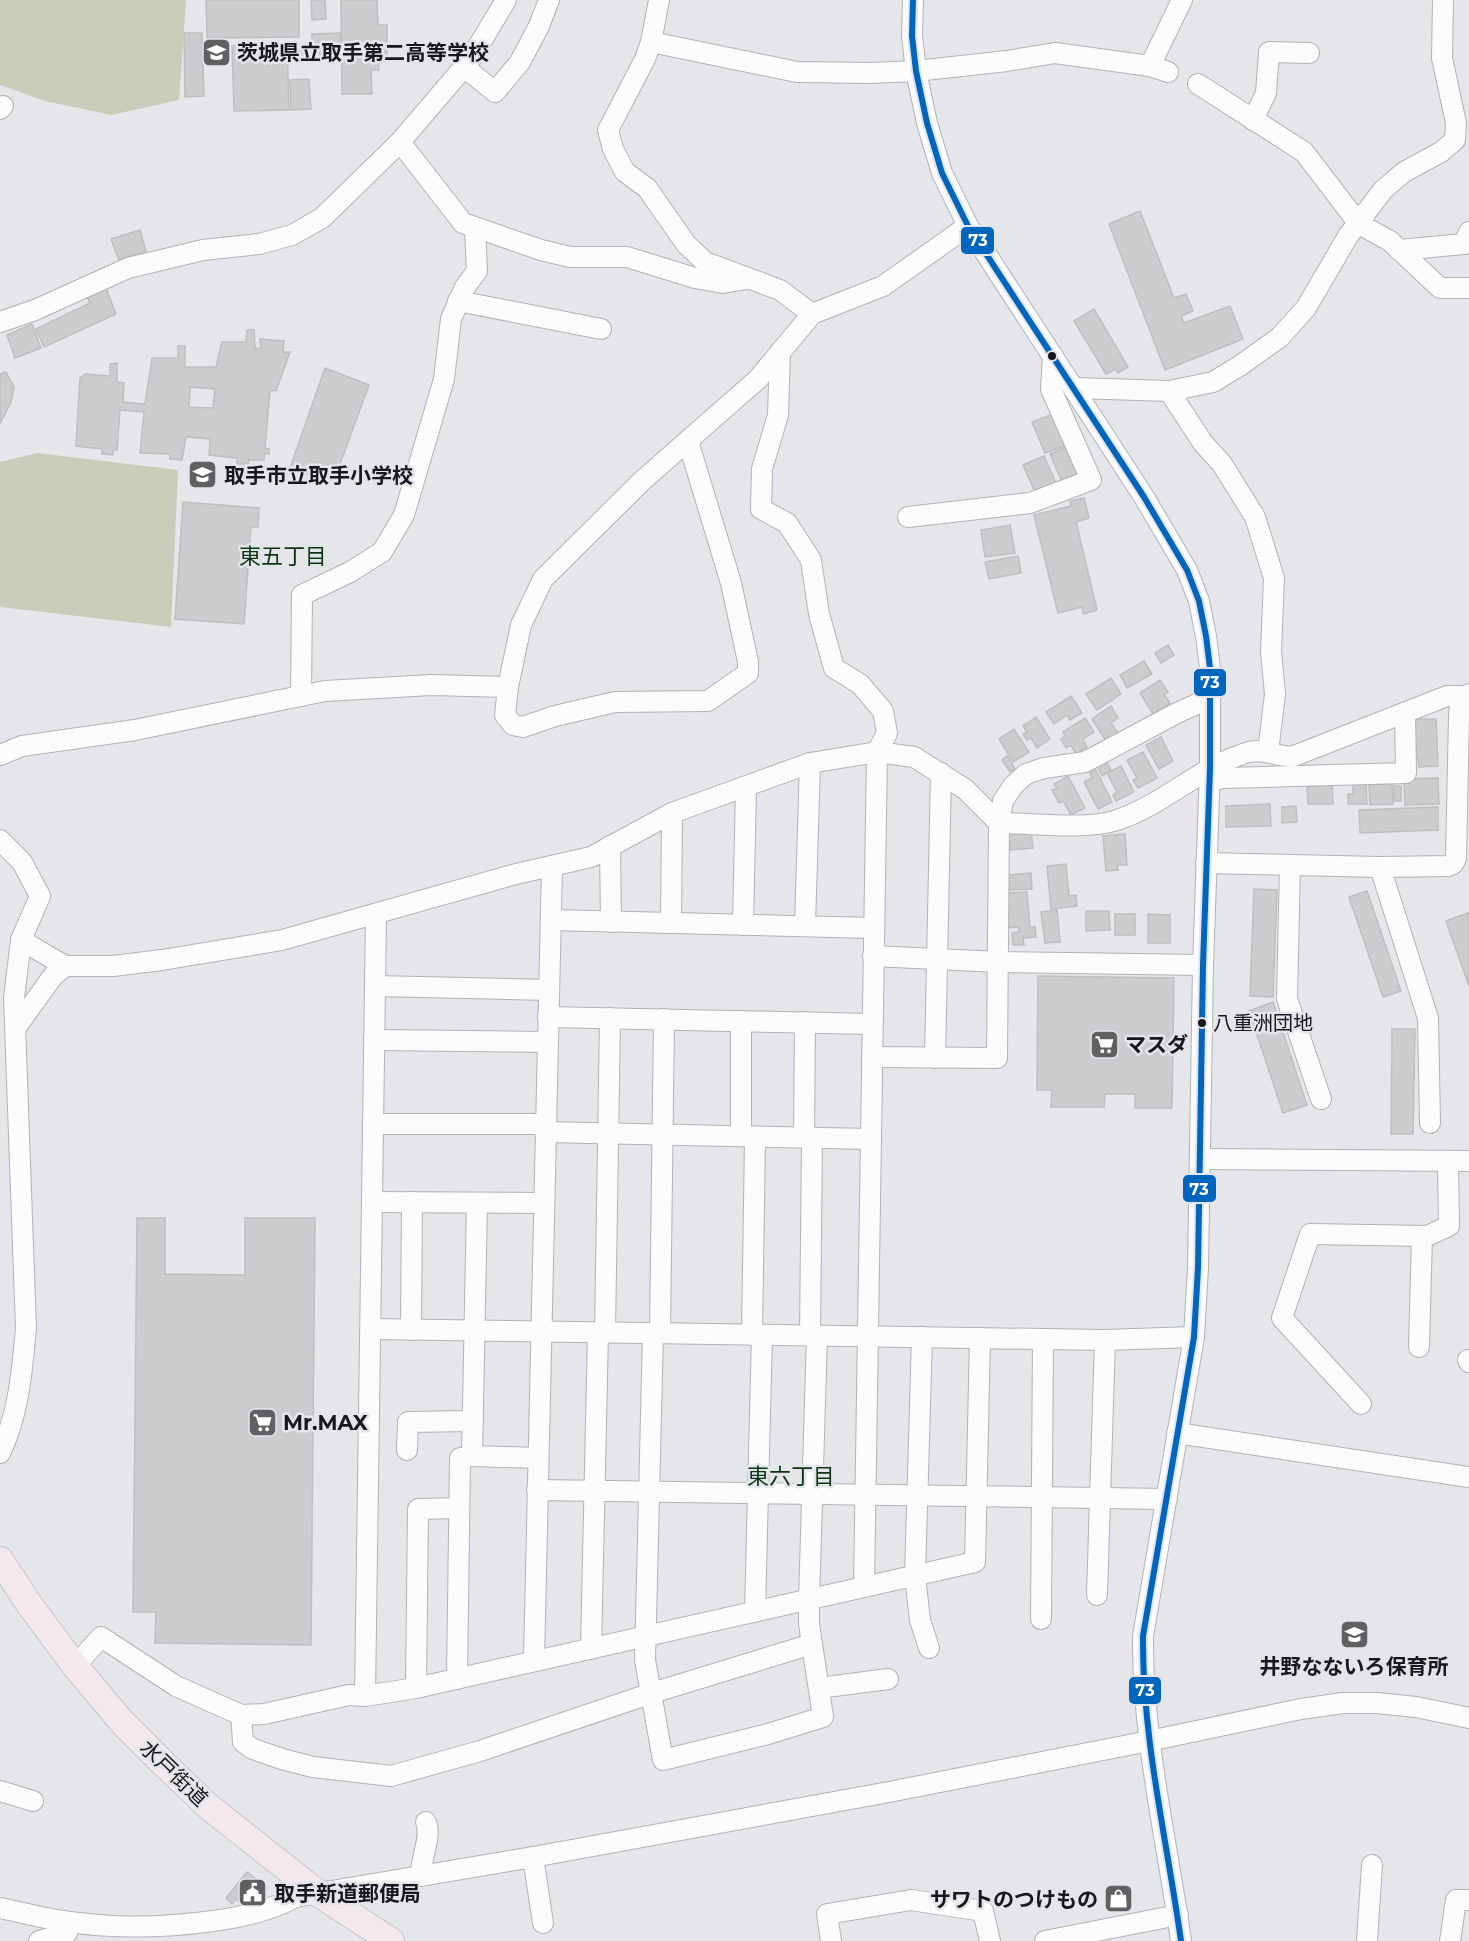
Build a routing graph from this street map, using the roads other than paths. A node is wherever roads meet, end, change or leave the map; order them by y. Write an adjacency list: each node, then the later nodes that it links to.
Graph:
1 (506, 0): 9 (street)
2 (549, 0): 9 (street)
3 (913, 0): 10 (street)
4 (1182, 0): 10 (street)
5 (1443, 0): 14 (street)
6 (653, 1): 7 (street)
7 (651, 42): 10 (street); 19 (street)
8 (1309, 53): 12 (street)
9 (464, 67): 13 (street)
10 (916, 71): 15 (street)
11 (1198, 84): 12 (street)
12 (1253, 120): 14 (street)
13 (400, 141): 16 (street); 23 (street)
14 (1359, 224): 18 (street); 28 (street)
15 (968, 226): 22 (street); 26 (street)
16 (475, 229): 19 (street); 21 (street)
17 (1469, 232): 18 (street)
18 (1400, 250): 20 (street)
19 (752, 279): 22 (street)
20 (1469, 288)
21 (458, 301): 24 (street); 33 (street)
22 (812, 314): 25 (street)
23 (0, 322)
24 (601, 329)
25 (780, 352): 29 (street); 36 (street)
26 (1053, 356): 27 (street); 30 (street)
27 (1075, 388): 28 (street); 34 (street)
28 (1169, 391): 37 (street)
29 (688, 441): 31 (street); 31 (street)
30 (908, 517)
31 (508, 687): 33 (street)
32 (1467, 695): 35 (street); 50 (street)
33 (301, 696): 38 (street)
34 (1210, 699): 41 (street); 44 (street)
35 (1405, 713): 37 (street); 41 (street)
36 (877, 752): 39 (street); 40 (street); 57 (street)
37 (1268, 752): 41 (street)
38 (0, 755)
39 (810, 763): 42 (street); 56 (street)
40 (941, 773): 44 (street); 60 (street)
41 (1209, 774): 44 (street); 47 (street)
42 (746, 787): 43 (street); 55 (street)
43 (672, 813): 46 (street); 54 (street)
44 (999, 823): 61 (street)
45 (0, 840): 58 (street)
46 (610, 846): 49 (street); 53 (street)
47 (1206, 863): 48 (street); 62 (street)
48 (1290, 865): 50 (street); 77 (street)
49 (552, 866): 51 (street); 52 (street)
50 (1380, 867): 78 (street)
51 (376, 915): 63 (street); 64 (street)
52 (550, 920): 53 (street); 65 (street)
53 (611, 922): 54 (street)
54 (671, 923): 55 (street)
55 (743, 925): 56 (street)
56 (805, 926): 57 (street)
57 (873, 928): 59 (street)
58 (21, 940): 63 (street); 72 (street)
59 (873, 956): 60 (street); 71 (street)
60 (937, 959): 61 (street); 76 (street)
61 (999, 962): 62 (street); 76 (street)
62 (1203, 965): 87 (street)
63 (65, 966): 72 (street)
64 (375, 986): 65 (street); 73 (street)
65 (549, 990): 66 (street)
66 (548, 1017): 67 (street); 74 (street)
67 (610, 1018): 68 (street); 82 (street)
68 (664, 1019): 69 (street); 83 (street)
69 (741, 1021): 70 (street); 84 (street)
70 (806, 1022): 71 (street); 85 (street)
71 (872, 1024): 75 (street)
72 (17, 1026): 81 (street)
73 (374, 1040): 74 (street); 79 (street)
74 (548, 1042): 80 (street)
75 (872, 1057): 76 (street); 86 (street)
76 (935, 1058)
77 (1321, 1099)
78 (1430, 1123)
79 (373, 1124): 80 (street); 90 (street)
80 (546, 1128): 82 (street); 93 (street)
81 (9, 1132): 114 (street)
82 (608, 1133): 83 (street); 99 (street)
83 (663, 1135): 84 (street); 100 (street)
84 (748, 1137): 85 (street); 101 (street)
85 (808, 1138): 86 (street); 102 (street)
86 (871, 1139): 103 (street)
87 (1200, 1160): 88 (street); 104 (street)
88 (1448, 1161): 89 (street); 94 (street)
89 (1469, 1161)
90 (372, 1202): 91 (street); 95 (street)
91 (412, 1202): 92 (street); 96 (street)
92 (477, 1203): 93 (street); 97 (street)
93 (544, 1203): 98 (street)
94 (1422, 1236): 109 (street); 110 (street)
95 (372, 1329): 96 (street); 148 (street)
96 (411, 1330): 97 (street)
97 (476, 1331): 98 (street); 111 (street)
98 (540, 1332): 99 (street); 116 (street)
99 (602, 1333): 100 (street); 119 (street)
100 (656, 1333): 101 (street); 120 (street)
101 (757, 1335): 102 (street); 121 (street)
102 (814, 1336): 103 (street); 122 (street)
103 (867, 1336): 105 (street); 123 (street)
104 (1194, 1336): 108 (street); 112 (street)
105 (922, 1337): 106 (street); 124 (street)
106 (980, 1338): 107 (street); 125 (street)
107 (1043, 1339): 108 (street); 126 (street)
108 (1105, 1340): 127 (street)
109 (1419, 1347)
110 (1361, 1404)
111 (473, 1420): 113 (street); 115 (street)
112 (1177, 1433): 117 (street); 128 (street)
113 (407, 1450)
114 (0, 1453)
115 (472, 1456): 116 (street); 129 (street)
116 (538, 1458): 118 (street)
117 (1469, 1477)
118 (537, 1490): 119 (street); 141 (street)
119 (593, 1490): 120 (street); 140 (street)
120 (648, 1491): 121 (street); 137 (street)
121 (758, 1493): 122 (street); 135 (street)
122 (811, 1494): 123 (street); 134 (street)
123 (865, 1494): 124 (street); 132 (street)
124 (916, 1495): 125 (street); 131 (street)
125 (977, 1496): 126 (street); 131 (street)
126 (1042, 1497): 127 (street); 136 (street)
127 (1100, 1497): 128 (street); 133 (street)
128 (1167, 1499): 151 (street)
129 (459, 1508): 143 (street); 145 (street)
130 (0, 1560): 142 (main road, 水戸街道)
131 (915, 1576): 132 (street); 139 (street)
132 (864, 1587): 134 (street)
133 (1097, 1594)
134 (808, 1600): 135 (street); 138 (street)
135 (755, 1611): 137 (street)
136 (1041, 1619)
137 (645, 1637): 140 (street); 147 (street)
138 (812, 1644): 146 (street); 147 (street)
139 (929, 1648)
140 (591, 1649): 141 (street)
141 (534, 1661): 143 (street)
142 (75, 1666): 149 (street); 158 (main road, 水戸街道)
143 (457, 1679): 145 (street)
144 (888, 1679): 146 (street)
145 (416, 1688): 148 (street)
146 (819, 1688): 147 (street)
147 (652, 1693): 149 (street)
148 (365, 1696): 149 (street)
149 (241, 1715)
150 (1469, 1718): 151 (street)
151 (1149, 1741): 155 (street); 161 (street)
152 (0, 1791): 153 (street)
153 (33, 1801)
154 (426, 1822): 157 (street)
155 (533, 1857): 157 (street); 162 (street)
156 (1372, 1866): 170 (street)
157 (422, 1876): 158 (street)
158 (319, 1894): 163 (street); 165 (main road, 水戸街道)
159 (1469, 1900): 171 (street)
160 (0, 1908): 163 (street)
161 (1178, 1915): 168 (street); 169 (street)
162 (543, 1923)
163 (67, 1932): 164 (street)
164 (39, 1941)
165 (391, 1941)
166 (831, 1941): 167 (street)
167 (990, 1941)
168 (1045, 1941)
169 (1181, 1941)
170 (1367, 1941)
171 (1450, 1941)

